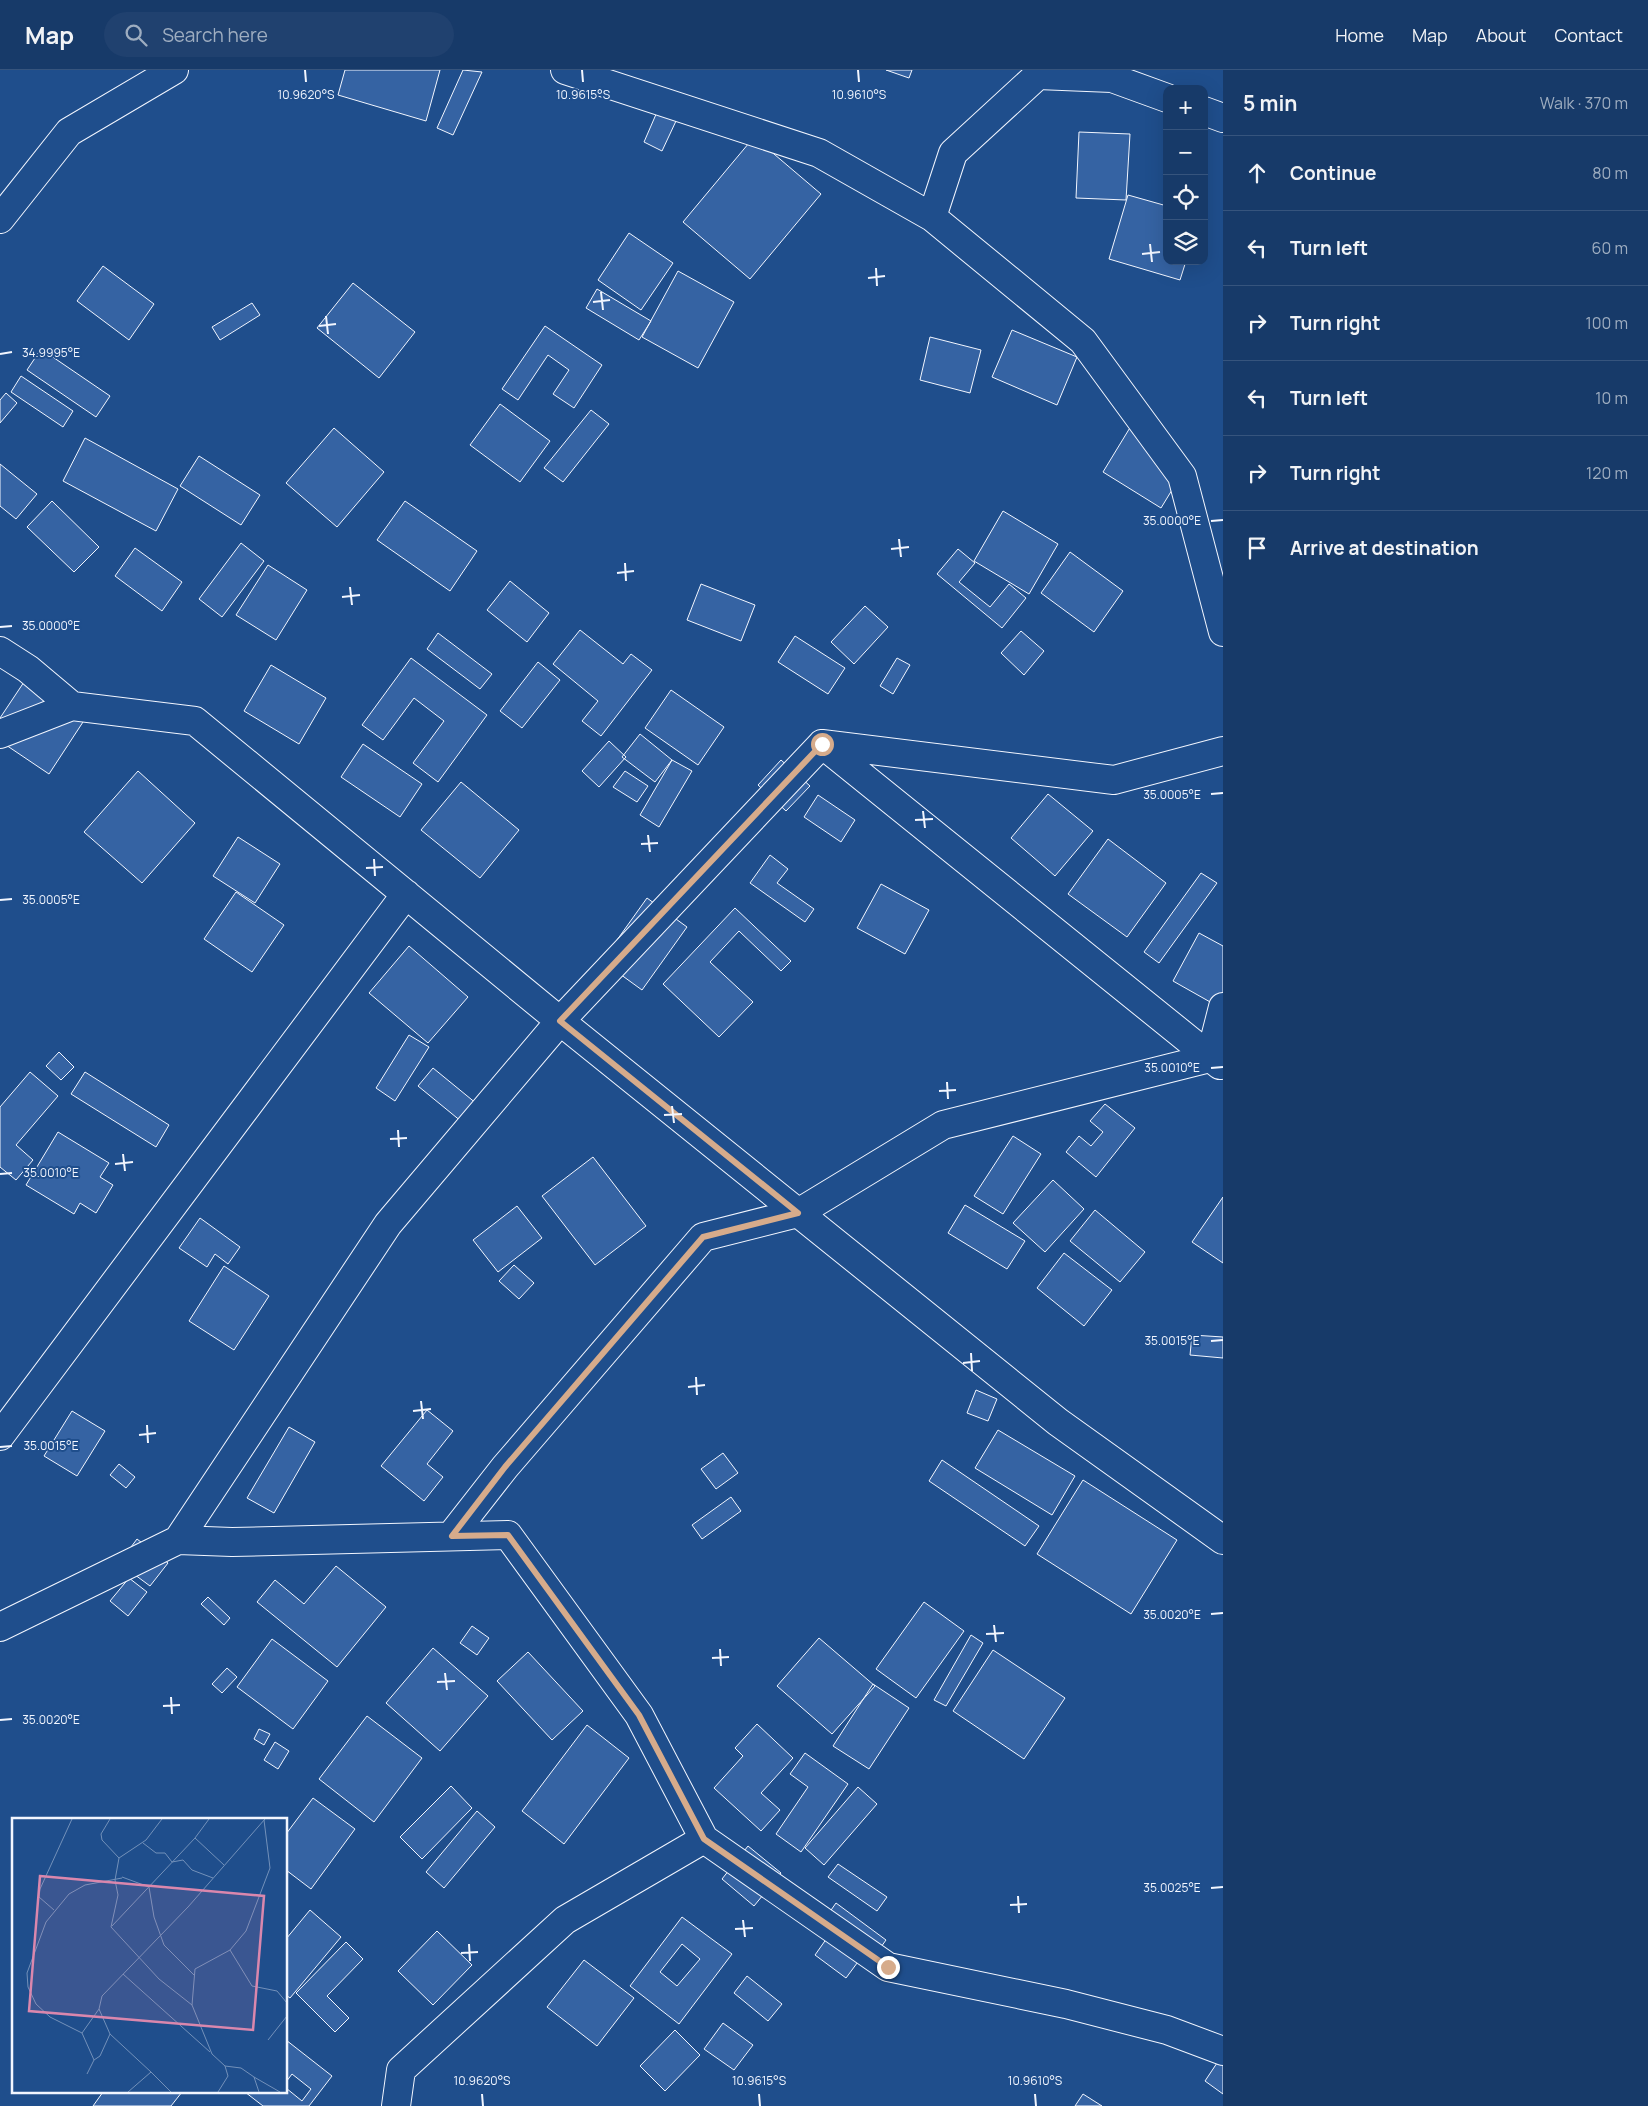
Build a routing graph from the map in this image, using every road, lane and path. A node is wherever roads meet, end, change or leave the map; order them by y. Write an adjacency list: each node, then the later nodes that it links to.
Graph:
1 (174, 70): 7 (street)
2 (565, 70): 6 (street)
3 (1163, 97): 6 (street)
4 (1208, 112): 5 (street)
5 (1223, 118)
6 (932, 217): 8 (street)
7 (0, 219)
8 (1223, 632)
9 (0, 651): 10 (street)
10 (72, 706): 11 (street); 14 (street)
11 (0, 734)
12 (822, 744): 13 (street); 16 (street); 17 (street)
13 (1223, 752)
14 (406, 894): 16 (street); 19 (street)
15 (1223, 1008): 17 (street)
16 (560, 1021): 18 (street); 21 (street)
17 (1216, 1063): 18 (street)
18 (798, 1213): 20 (street); 22 (street)
19 (0, 1436)
20 (452, 1536): 21 (street); 24 (street)
21 (178, 1540): 23 (street)
22 (1223, 1540)
23 (0, 1626)
24 (704, 1839): 25 (street); 26 (street)
25 (1223, 2051)
26 (396, 2106)

